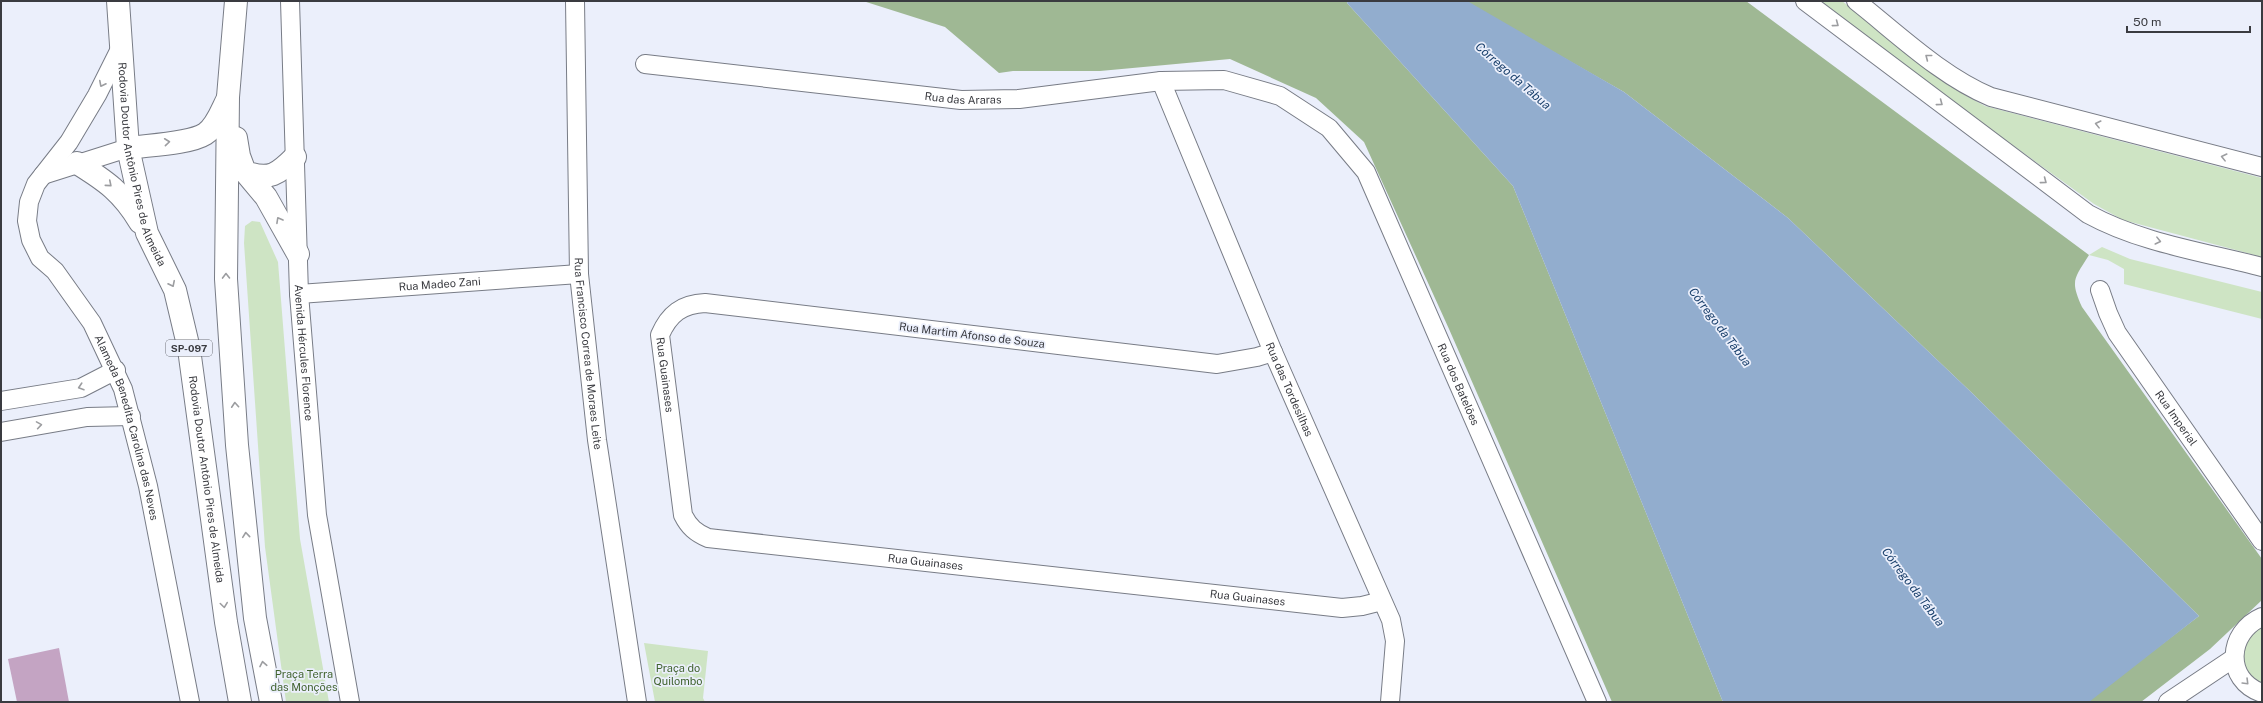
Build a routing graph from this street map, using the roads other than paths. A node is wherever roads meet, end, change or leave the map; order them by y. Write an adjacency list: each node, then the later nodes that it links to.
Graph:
1 (118, 1): 7 (main road, Rodovia Doutor Antônio Pires de Almeida / SP-097)
2 (236, 1): 11 (main road)
3 (290, 1): 13 (street, Avenida Hércules Florence)
4 (575, 1): 21 (street, Rua Francisco Correa de Moraes Leite)
5 (1805, 1): 20 (street, one-way to 20)
6 (1856, 1): 15 (street, one-way to 6)
7 (120, 49): 12 (main road, Rodovia Doutor Antônio Pires de Almeida / SP-097); 17 (street, Alameda Benedita Carolina das Neves, one-way to 17)
8 (645, 64): 9 (street, Rua das Araras)
9 (1161, 80): 10 (street, Rua das Araras); 25 (street, Rua das Tordesilhas)
10 (1280, 96): 41 (street, Rua dos Batelões)
11 (228, 97): 12 (main road, one-way to 11); 16 (main road); 37 (main road, one-way to 11)
12 (128, 148): 14 (street); 18 (main road, Rodovia Doutor Antônio Pires de Almeida / SP-097)
13 (295, 157): 16 (main road); 19 (street, Avenida Hércules Florence)
14 (76, 163): 17 (street); 18 (main road, one-way to 18)
15 (2262, 166)
16 (245, 172): 19 (main road, one-way to 16)
17 (42, 176): 26 (street, Alameda Benedita Carolina das Neves)
18 (147, 233): 36 (main road, Rodovia Doutor Antônio Pires de Almeida / SP-097, one-way to 36)
19 (298, 254): 23 (street, Avenida Hércules Florence)
20 (2262, 267)
21 (579, 274): 23 (street, Rua Madeo Zani); 39 (street, Rua Francisco Correa de Moraes Leite)
22 (2100, 290): 30 (street, Rua Imperial)
23 (299, 294): 38 (street, Avenida Hércules Florence)
24 (672, 314): 25 (street, Rua Martim Afonso de Souza); 31 (street, Rua Guainases)
25 (1273, 352): 31 (street, Rua das Tordesilhas)
26 (116, 370): 27 (street, one-way to 27); 28 (street, Alameda Benedita Carolina das Neves)
27 (1, 401)
28 (131, 416): 29 (street, one-way to 28); 35 (street, Alameda Benedita Carolina das Neves)
29 (1, 432)
30 (2262, 541)
31 (1382, 601): 40 (street, Rua das Tordesilhas)
32 (2262, 617): 33 (street)
33 (2234, 658): 34 (street, one-way to 34); 42 (street)
34 (2262, 693)
35 (190, 702)
36 (240, 702)
37 (271, 702)
38 (350, 702)
39 (637, 702)
40 (1390, 702)
41 (1597, 702)
42 (2168, 702)

